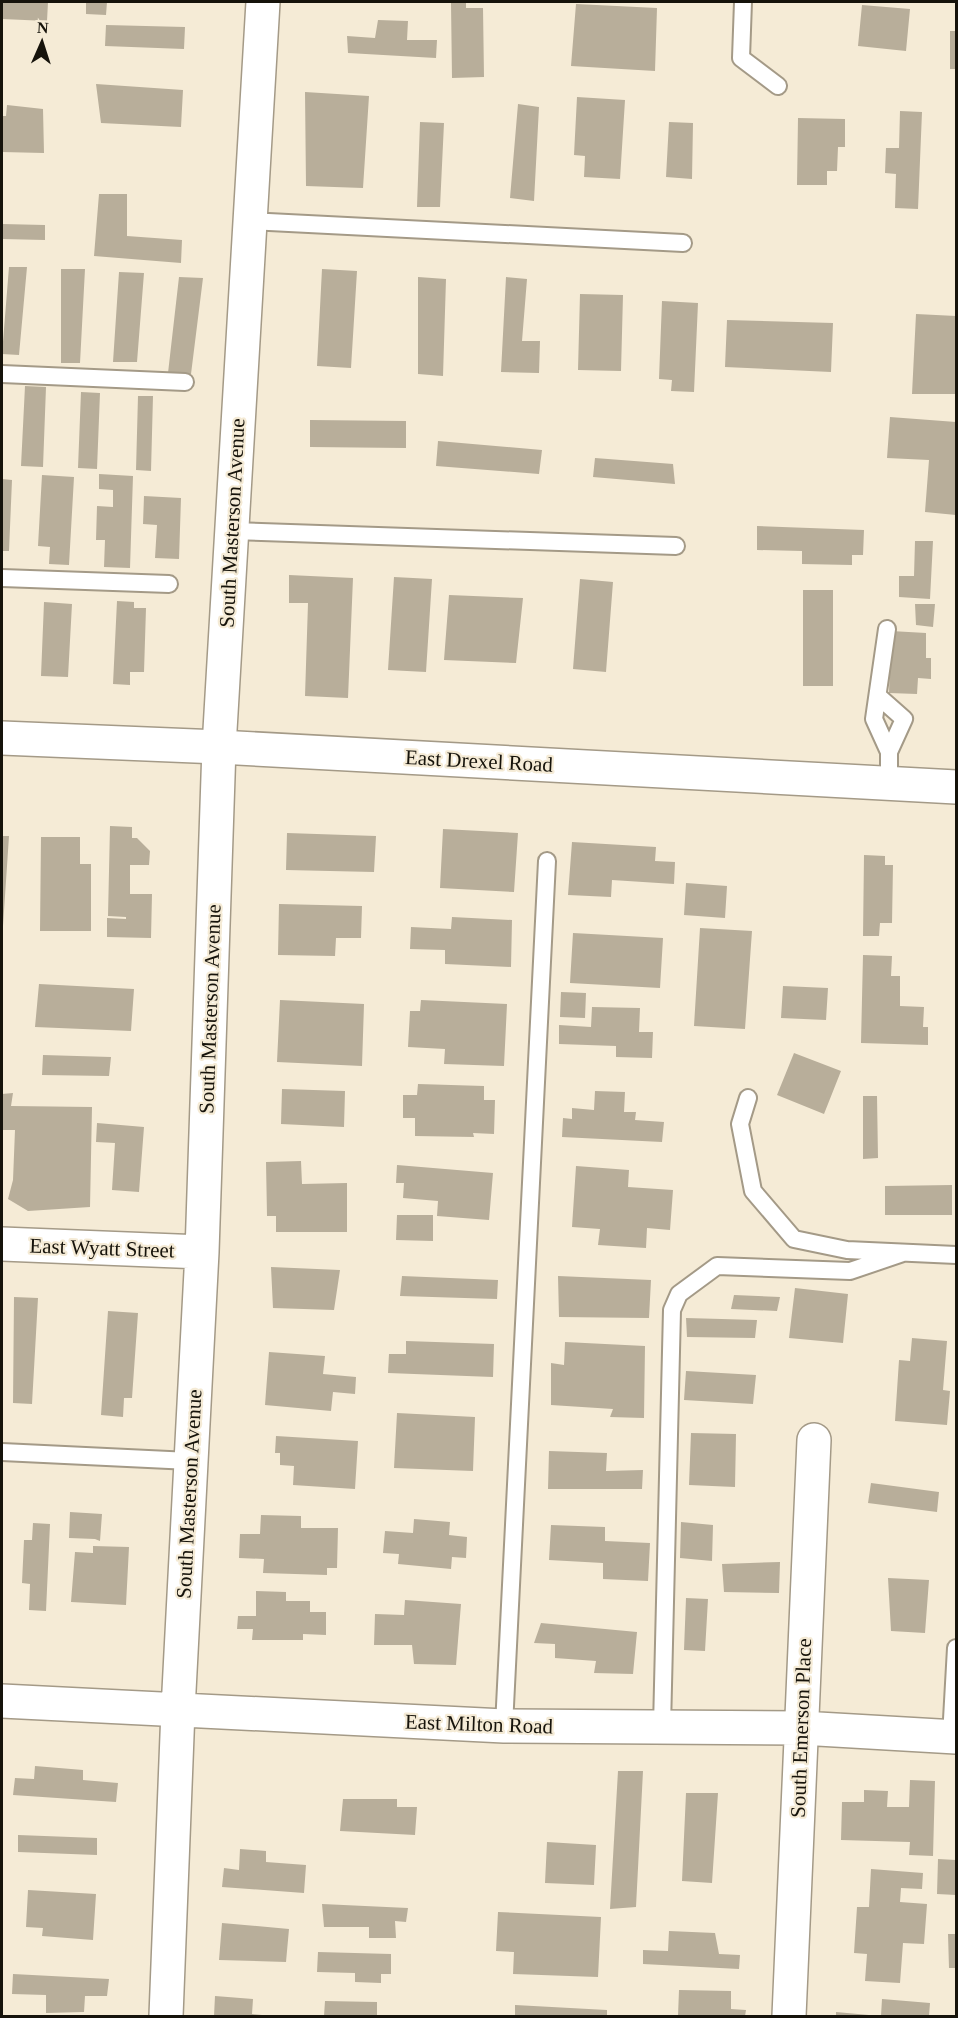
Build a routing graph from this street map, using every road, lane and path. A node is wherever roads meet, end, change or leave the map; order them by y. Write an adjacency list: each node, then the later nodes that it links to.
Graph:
1 (263, 2): 4 (street, South Masterson Avenue)
2 (743, 2): 3 (lane)
3 (778, 86)
4 (250, 221): 5 (lane); 8 (street, South Masterson Avenue)
5 (683, 243)
6 (2, 374): 7 (lane)
7 (185, 382)
8 (231, 531): 9 (lane); 15 (street, South Masterson Avenue)
9 (676, 546)
10 (2, 578): 11 (lane)
11 (169, 584)
12 (887, 629): 13 (lane)
13 (878, 696): 16 (lane); 16 (lane)
14 (2, 738): 15 (street, East Drexel Road)
15 (219, 747): 16 (street, East Drexel Road); 21 (street, South Masterson Avenue)
16 (889, 767): 17 (street, East Drexel Road)
17 (957, 787)
18 (547, 861): 30 (lane)
19 (748, 1098): 22 (lane)
20 (2, 1244): 21 (street, East Wyatt Street)
21 (202, 1252): 26 (street, South Masterson Avenue)
22 (903, 1253): 23 (lane); 31 (lane)
23 (957, 1255)
24 (814, 1440): 32 (street, South Emerson Place)
25 (2, 1452): 26 (lane)
26 (190, 1461): 29 (street, South Masterson Avenue)
27 (957, 1648): 33 (lane)
28 (2, 1701): 29 (street, East Milton Road)
29 (178, 1710): 30 (street, East Milton Road); 34 (street, South Masterson Avenue)
30 (504, 1726): 31 (street, East Milton Road)
31 (662, 1727): 32 (street, East Milton Road)
32 (801, 1728): 33 (street, East Milton Road); 35 (street, South Emerson Place)
33 (954, 1737)
34 (166, 2016)
35 (789, 2016)

